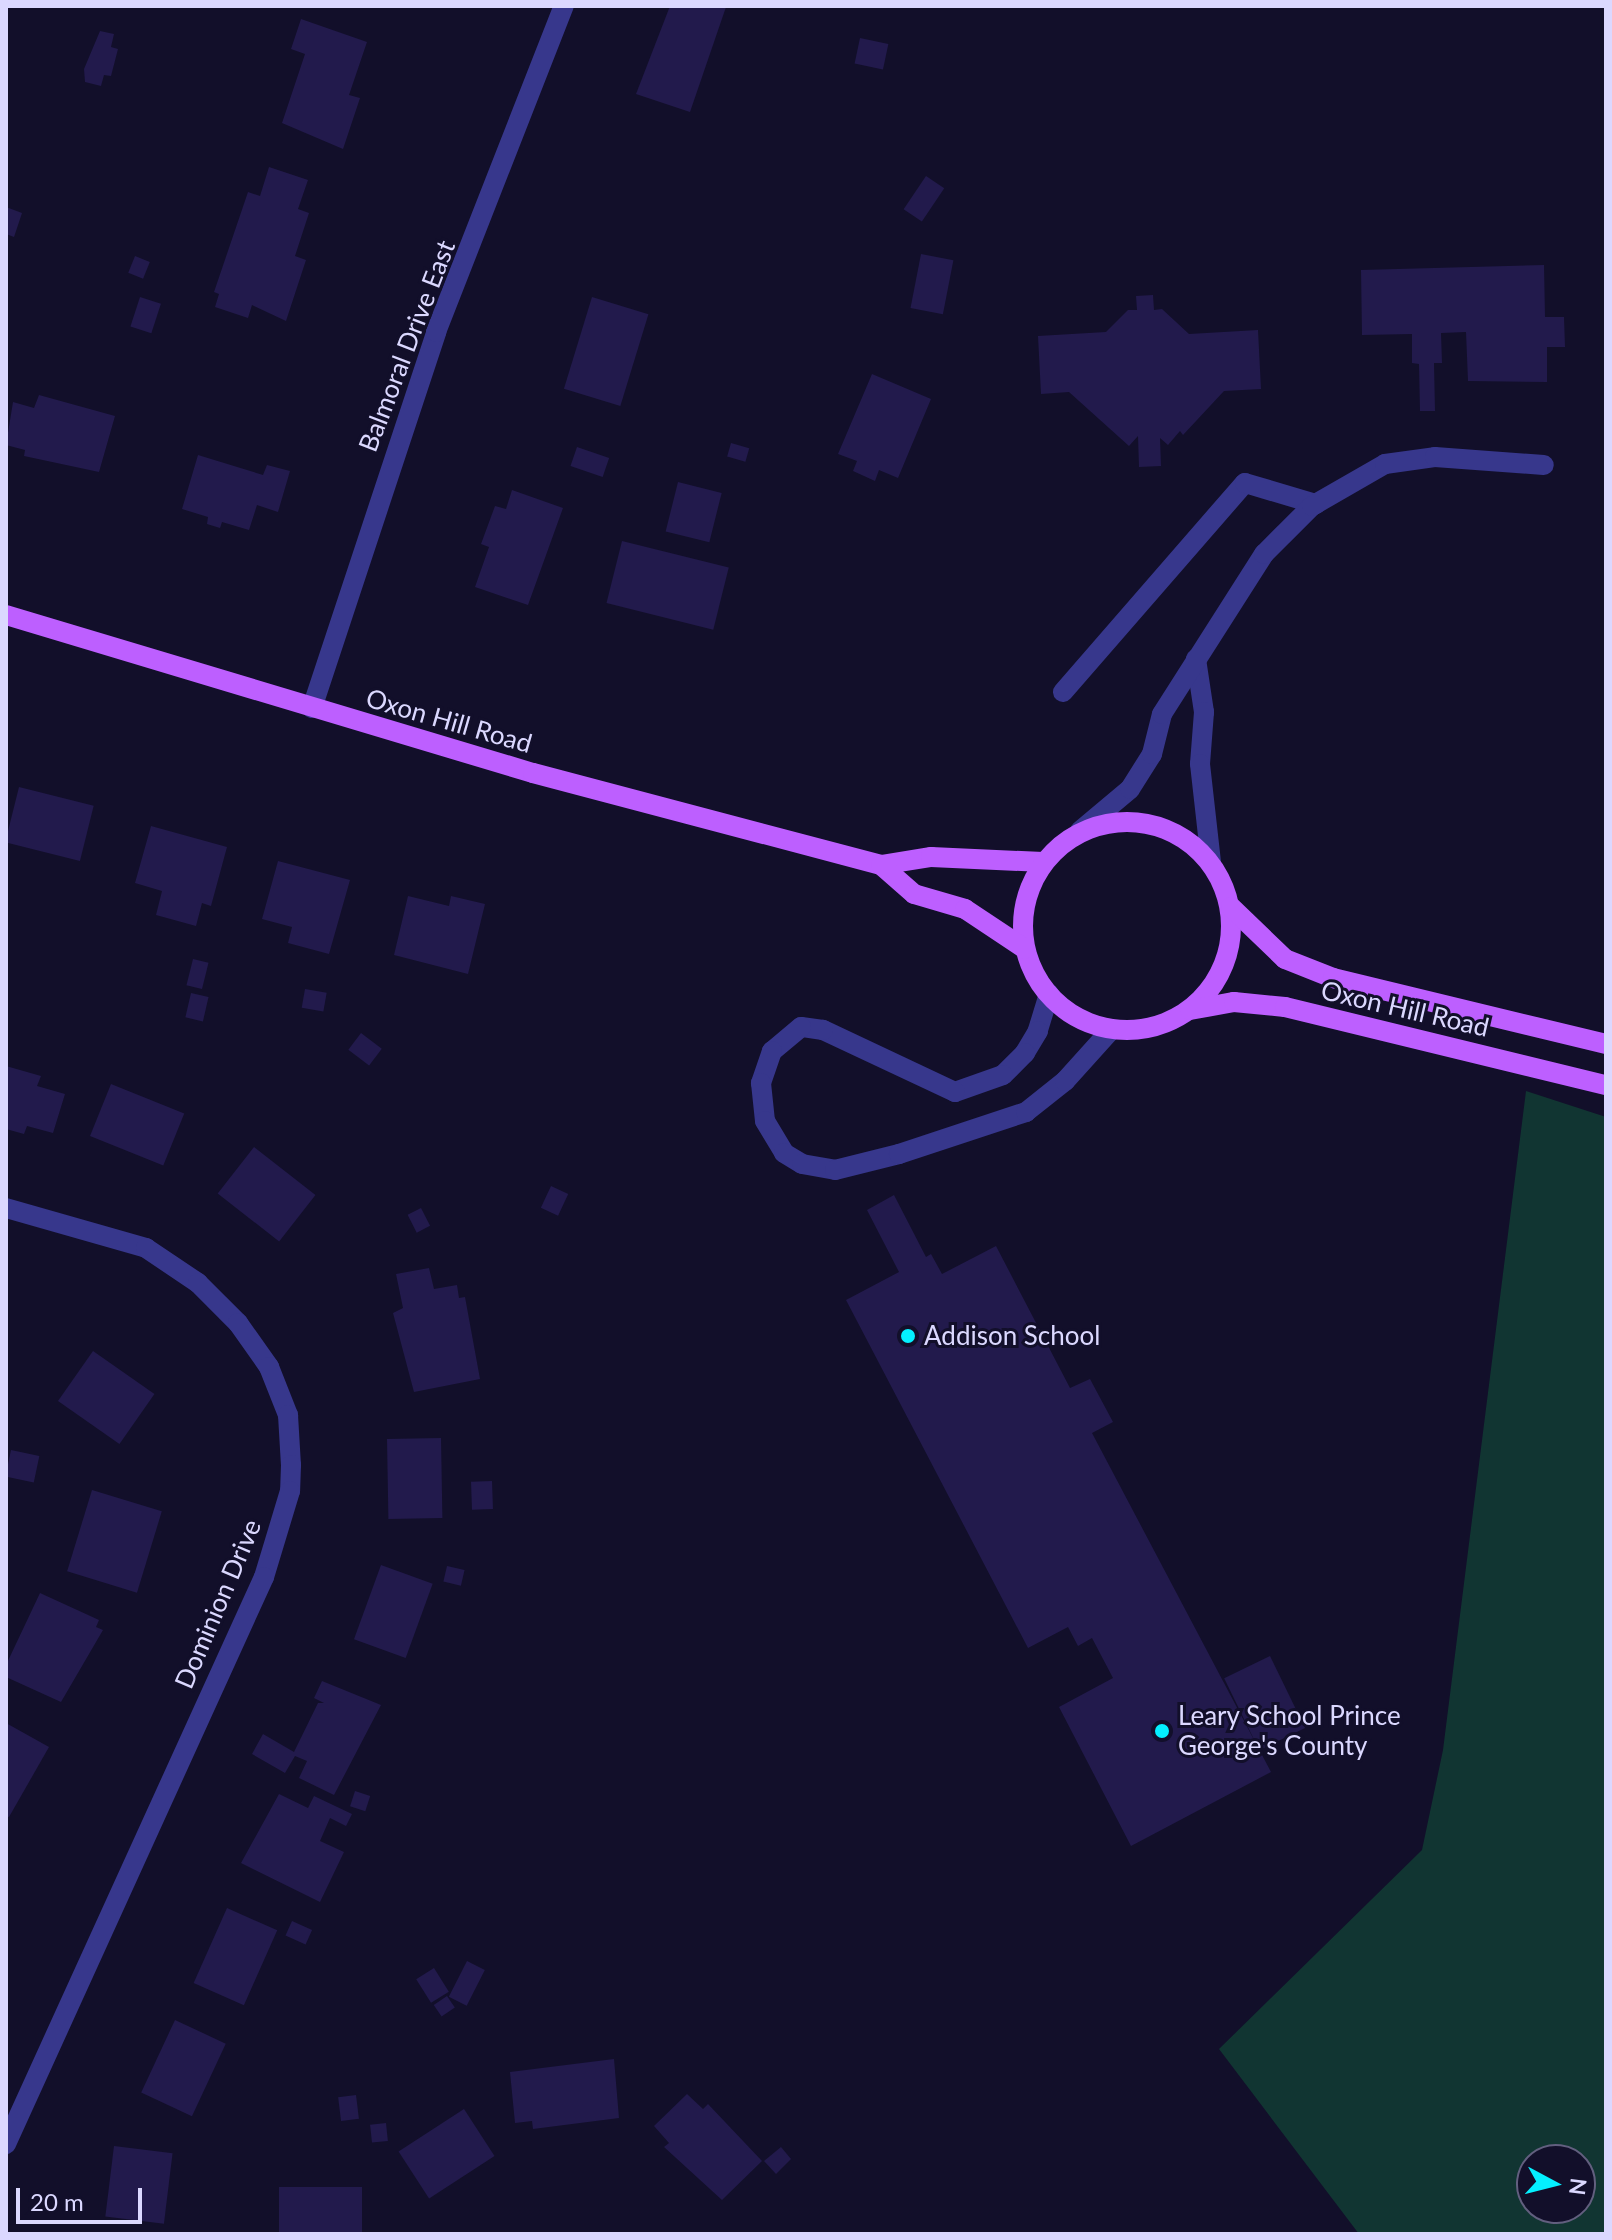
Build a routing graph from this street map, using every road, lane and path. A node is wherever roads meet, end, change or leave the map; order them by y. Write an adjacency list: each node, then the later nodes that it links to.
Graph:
1 (564, 6): 7 (street, Balmoral Drive East)
2 (1544, 465): 3 (street)
3 (1316, 504): 5 (street); 6 (street)
4 (6, 615): 7 (main road, Oxon Hill Road)
5 (1196, 659): 8 (street); 10 (street)
6 (1063, 692)
7 (312, 708): 11 (main road, Oxon Hill Road)
8 (1080, 831): 9 (main road); 10 (main road)
9 (1043, 862): 11 (main road, Oxon Hill Road); 13 (main road)
10 (1211, 862): 12 (main road)
11 (881, 865): 13 (main road, Oxon Hill Road)
12 (1231, 907): 15 (main road); 17 (main road, Oxon Hill Road)
13 (1025, 949): 14 (main road)
14 (1049, 994): 16 (main road); 16 (street)
15 (1190, 1010): 16 (main road); 18 (main road, Oxon Hill Road)
16 (1111, 1030)
17 (1606, 1044)
18 (1606, 1085)
19 (6, 1208): 20 (street, Dominion Drive)
20 (6, 2144)

